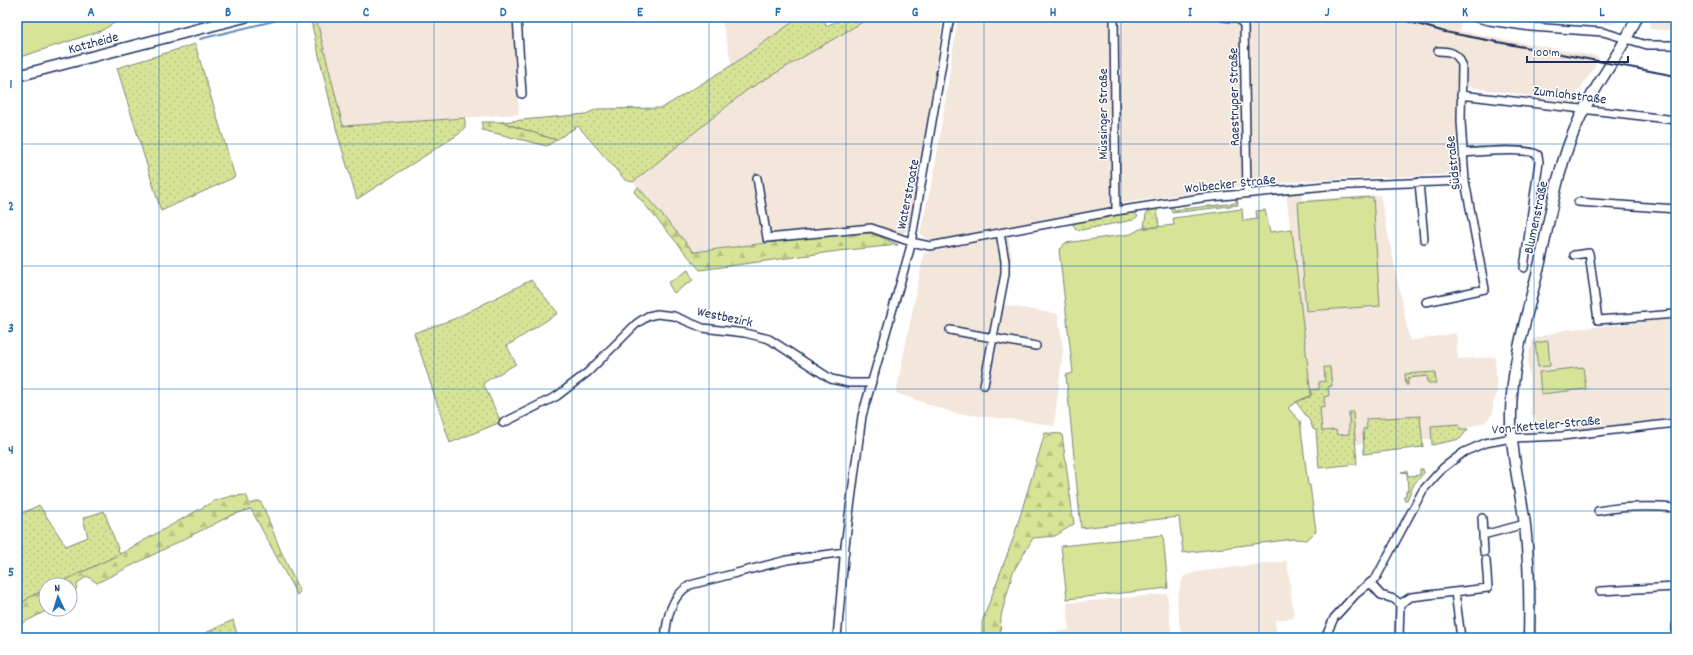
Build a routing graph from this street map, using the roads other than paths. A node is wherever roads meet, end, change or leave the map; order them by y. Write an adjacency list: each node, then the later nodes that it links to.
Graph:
1 (245, 17): 11 (street, Katzheide)
2 (517, 17): 12 (street)
3 (950, 17): 26 (street, Waterstroate)
4 (1114, 17): 23 (street, Müssinger Straße)
5 (1223, 17): 20 (street, Raestruper Straße)
6 (1473, 17): 8 (street)
7 (1637, 17): 8 (street, Blumenstraße)
8 (1626, 38): 9 (street); 14 (street, Blumenstraße)
9 (1676, 46)
10 (1438, 51): 13 (street, Südstraße)
11 (17, 76)
12 (522, 94)
13 (1461, 95): 14 (street, Zumlohstraße); 16 (street, Südstraße)
14 (1584, 109): 15 (street, Zumlohstraße); 38 (street, Blumenstraße)
15 (1676, 120)
16 (1463, 153): 18 (street, Südstraße); 28 (street)
17 (756, 178): 26 (street, Waterstroate)
18 (1465, 181): 19 (street, Wolbecker Straße); 29 (street, Südstraße)
19 (1419, 182): 20 (street, Wolbecker Straße); 25 (street)
20 (1247, 193): 23 (street, Wolbecker Straße)
21 (1578, 202): 22 (street)
22 (1676, 209)
23 (1116, 211): 24 (street, Wolbecker Straße)
24 (1000, 232): 26 (street, Wolbecker Straße); 32 (street)
25 (1424, 239)
26 (911, 242): 34 (street)
27 (1574, 255): 30 (street)
28 (1524, 268)
29 (1426, 302)
30 (1676, 314)
31 (950, 330): 32 (street)
32 (993, 338): 33 (street); 35 (street)
33 (1036, 346)
34 (872, 384): 36 (street, Westbezirk); 44 (street)
35 (984, 385)
36 (503, 423)
37 (1676, 423): 38 (street, Von-Ketteler-Straße)
38 (1512, 438): 42 (street, Blumenstraße); 47 (street, Von-Ketteler-Straße)
39 (1676, 508): 40 (street)
40 (1598, 511)
41 (1482, 518): 43 (street)
42 (1525, 524): 43 (street); 59 (street, Blumenstraße)
43 (1482, 534): 45 (street)
44 (845, 552): 54 (street); 55 (street)
45 (1484, 552)
46 (1486, 560): 50 (street)
47 (1370, 583): 51 (street); 56 (street, Von-Ketteler-Straße)
48 (1676, 587): 49 (street)
49 (1600, 591)
50 (1455, 592): 51 (street); 58 (street)
51 (1400, 604): 57 (street)
52 (1676, 625): 53 (street)
53 (1676, 629): 60 (street)
54 (665, 638)
55 (837, 638)
56 (1324, 638)
57 (1399, 638)
58 (1461, 638)
59 (1529, 638)
60 (1676, 638)

